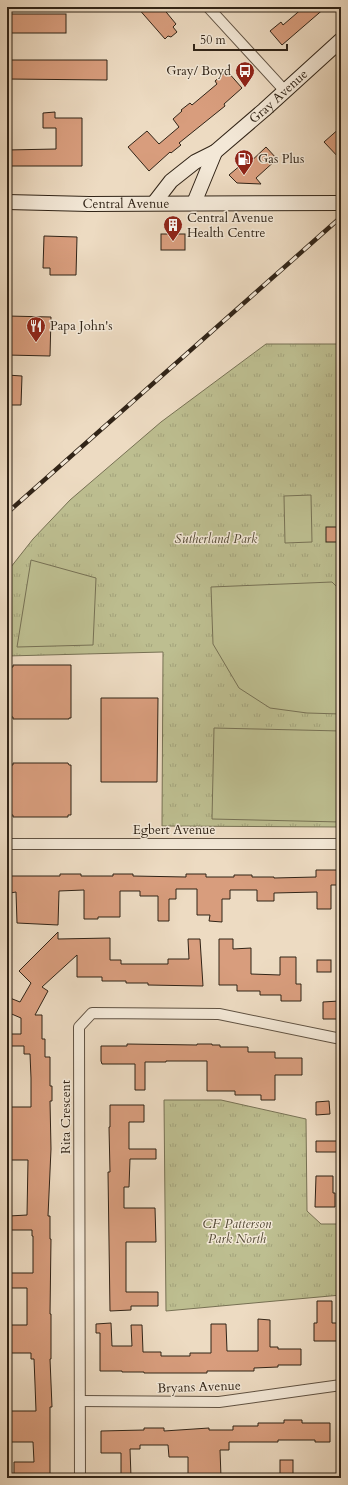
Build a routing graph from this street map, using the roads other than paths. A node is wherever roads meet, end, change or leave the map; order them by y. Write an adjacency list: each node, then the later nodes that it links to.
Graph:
1 (208, 7): 3 (street)
2 (341, 40): 3 (main road, Gray Avenue)
3 (285, 91): 4 (main road, Gray Avenue)
4 (215, 152): 6 (main road, Gray Avenue); 7 (main road, Gray Avenue)
5 (7, 202): 6 (main road, Central Avenue)
6 (154, 203): 7 (main road, Central Avenue)
7 (194, 203): 8 (main road, Central Avenue)
8 (341, 203)
9 (7, 844): 10 (street, Egbert Avenue)
10 (341, 844)
11 (341, 1039): 13 (street, Rita Crescent)
12 (341, 1385): 13 (street, Bryans Avenue)
13 (80, 1401): 14 (street, Rita Crescent)
14 (80, 1478)

